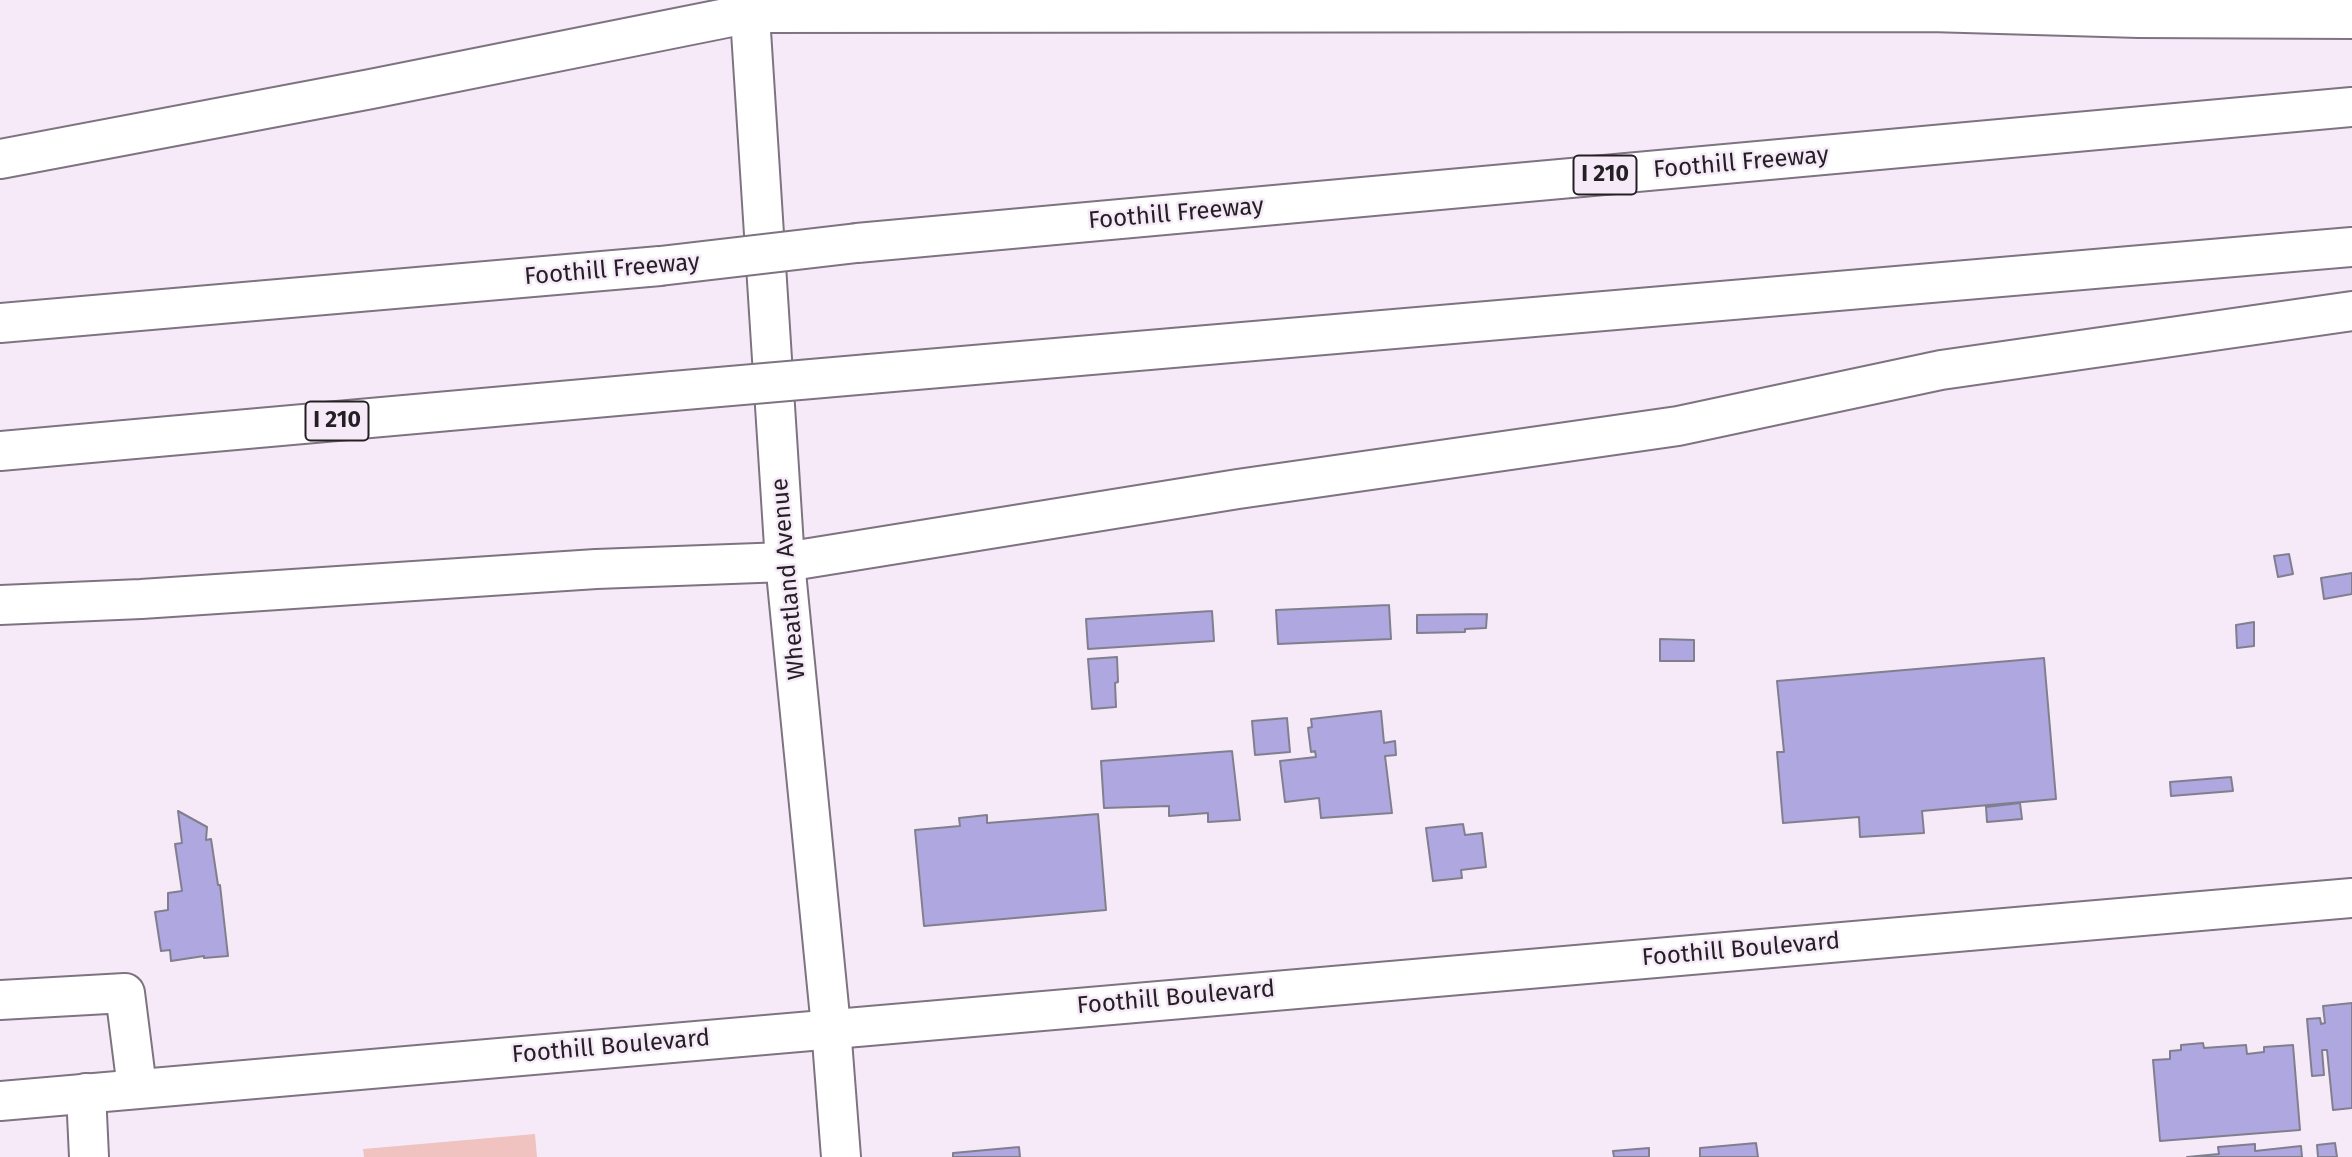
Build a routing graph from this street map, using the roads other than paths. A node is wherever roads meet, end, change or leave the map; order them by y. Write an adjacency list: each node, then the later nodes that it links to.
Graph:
1 (750, 7): 2 (main road); 4 (main road); 9 (main road, Wheatland Avenue)
2 (2352, 19)
3 (2352, 107): 7 (main road, Foothill Freeway / I 210, bridge)
4 (0, 159)
5 (2352, 247): 8 (main road, I 210, bridge)
6 (2352, 311): 9 (main road)
7 (0, 323)
8 (0, 451)
9 (785, 562): 10 (main road); 13 (main road, Wheatland Avenue)
10 (0, 605)
11 (2352, 898): 13 (main road, Foothill Boulevard)
12 (0, 1000): 14 (main road)
13 (831, 1027): 14 (main road, Foothill Boulevard); 18 (main road, Wheatland Avenue)
14 (137, 1088): 15 (main road, Foothill Boulevard)
15 (86, 1093): 16 (main road, Foothill Boulevard); 17 (main road)
16 (0, 1101)
17 (89, 1157)
18 (841, 1157)

